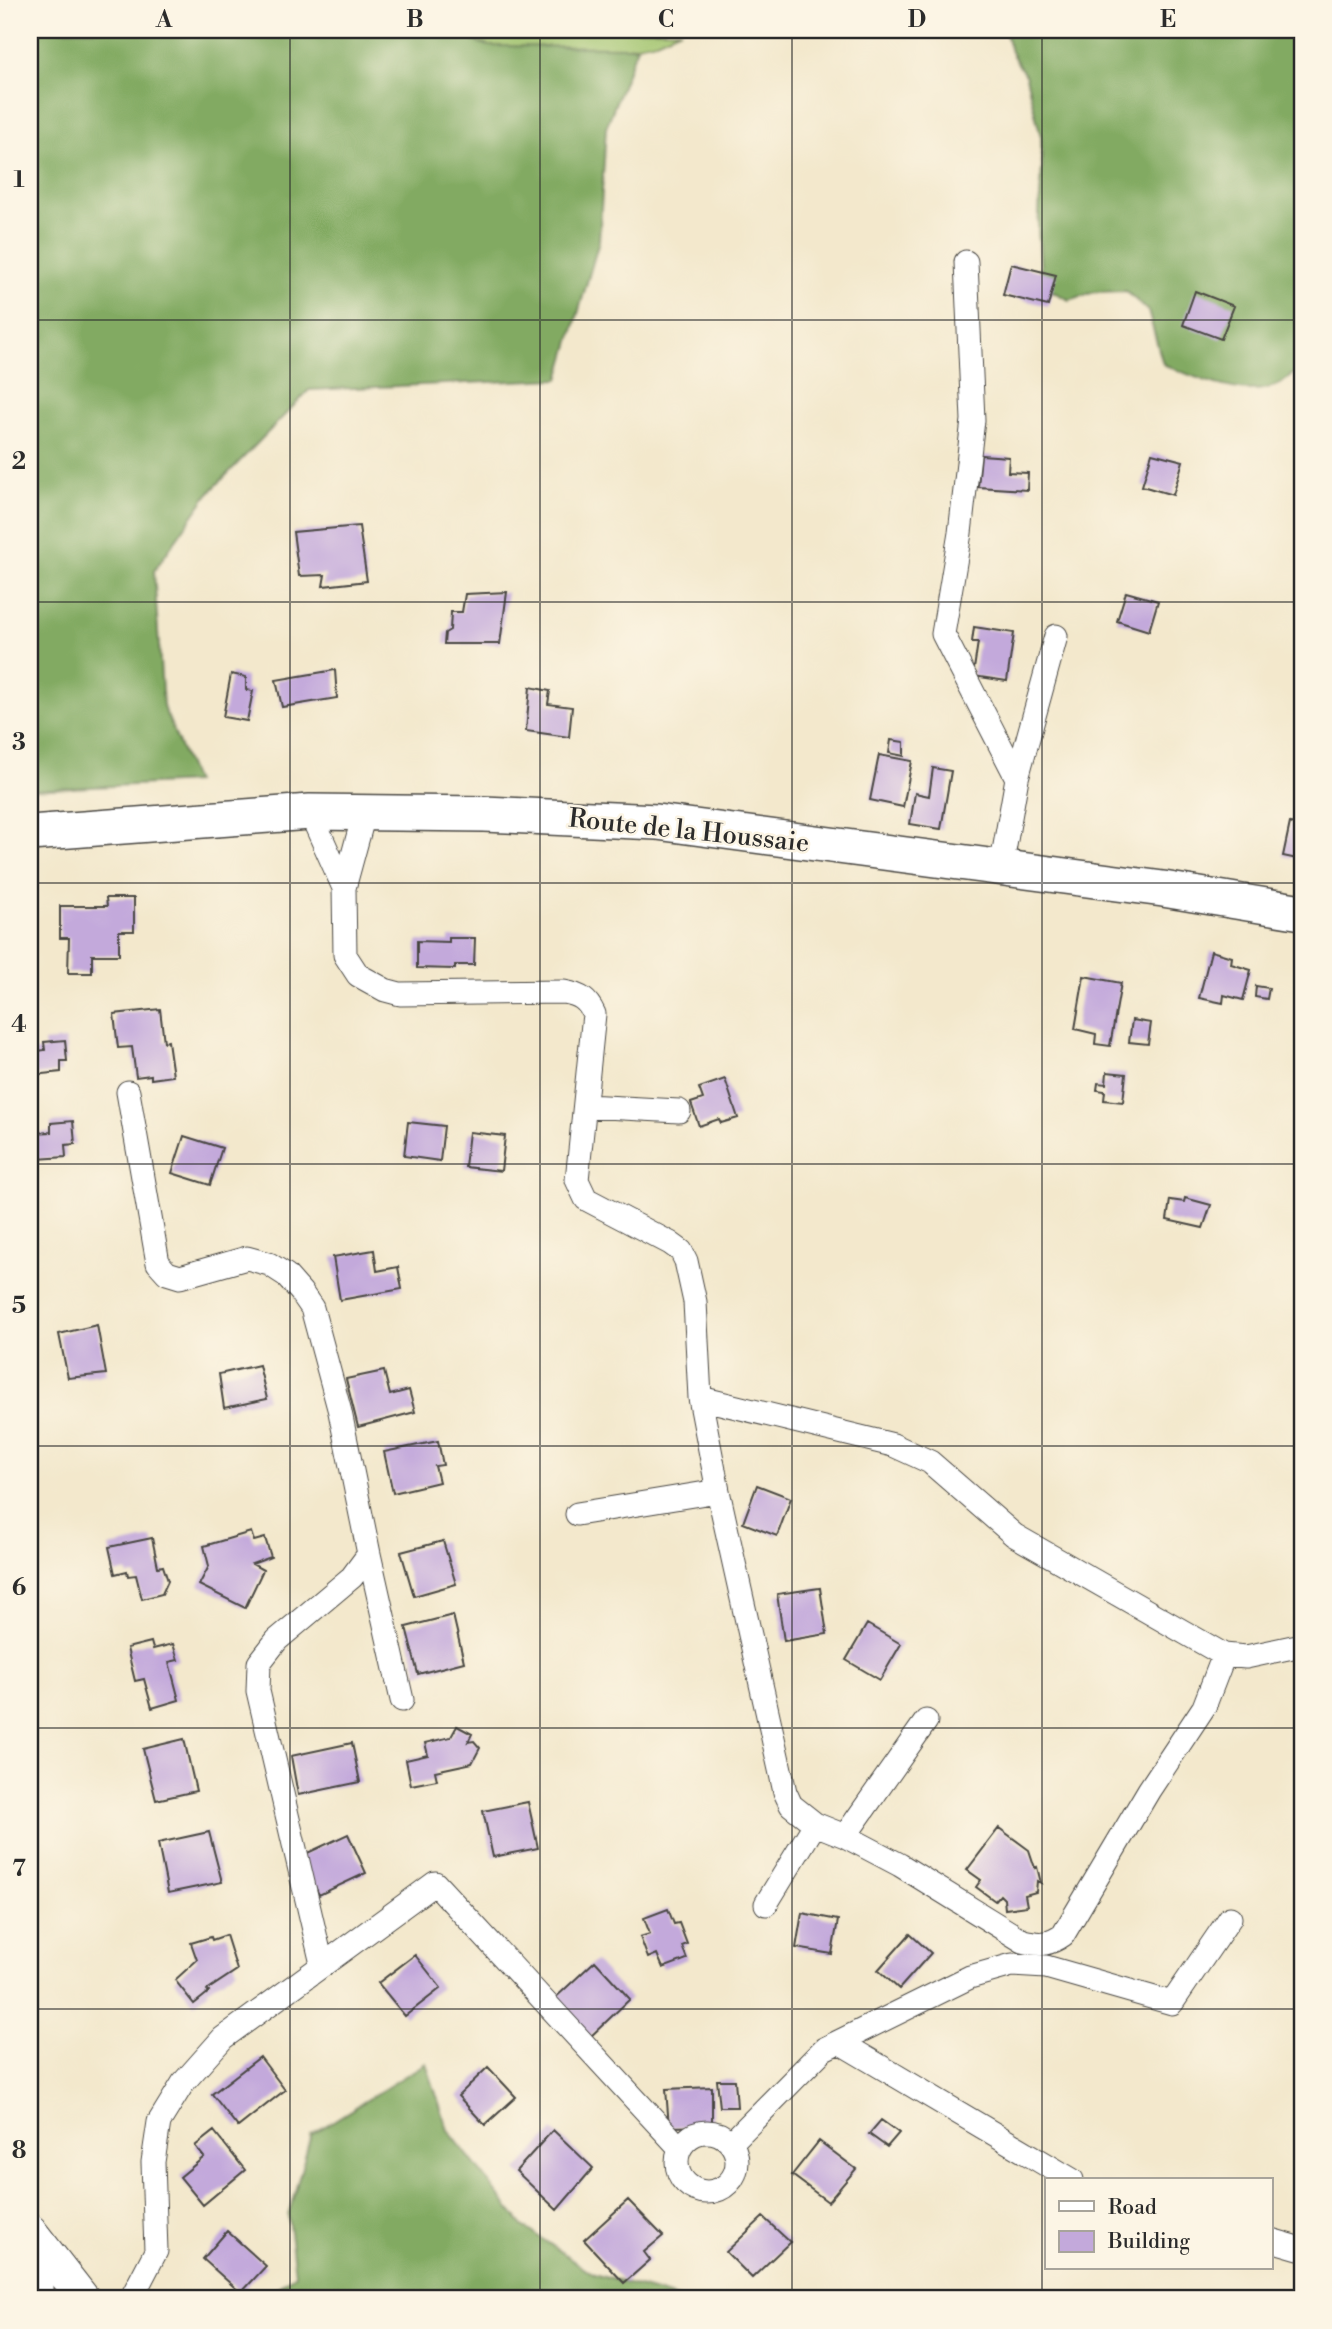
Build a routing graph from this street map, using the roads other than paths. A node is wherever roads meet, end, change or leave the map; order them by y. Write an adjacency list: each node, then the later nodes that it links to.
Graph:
1 (966, 261): 3 (street)
2 (1056, 636): 3 (street)
3 (1017, 778): 7 (street)
4 (365, 811): 5 (main road, Route de la Houssaie); 7 (main road, Route de la Houssaie); 8 (street)
5 (310, 812): 6 (main road, Route de la Houssaie); 8 (street)
6 (30, 833)
7 (1001, 868): 9 (main road, Route de la Houssaie)
8 (344, 888): 11 (street)
9 (1302, 912)
10 (128, 1092): 16 (street)
11 (586, 1106): 12 (street); 13 (street)
12 (679, 1111)
13 (700, 1398): 14 (street); 18 (street)
14 (718, 1491): 15 (street); 21 (street)
15 (577, 1514)
16 (369, 1554): 19 (street); 25 (street)
17 (1302, 1646): 18 (street)
18 (1224, 1655): 22 (street)
19 (402, 1700)
20 (926, 1721): 22 (street)
21 (815, 1825): 22 (street); 23 (street)
22 (845, 1836)
23 (766, 1904)
24 (1230, 1917): 26 (street)
25 (322, 1964): 28 (street); 35 (street)
26 (839, 2042): 27 (street); 29 (street)
27 (731, 2143): 28 (street); 28 (street)
28 (680, 2148)
29 (1069, 2178)
30 (36, 2238): 33 (street); 34 (main road)
31 (1272, 2240): 32 (street)
32 (1302, 2249)
33 (42, 2299)
34 (84, 2299)
35 (131, 2299)

